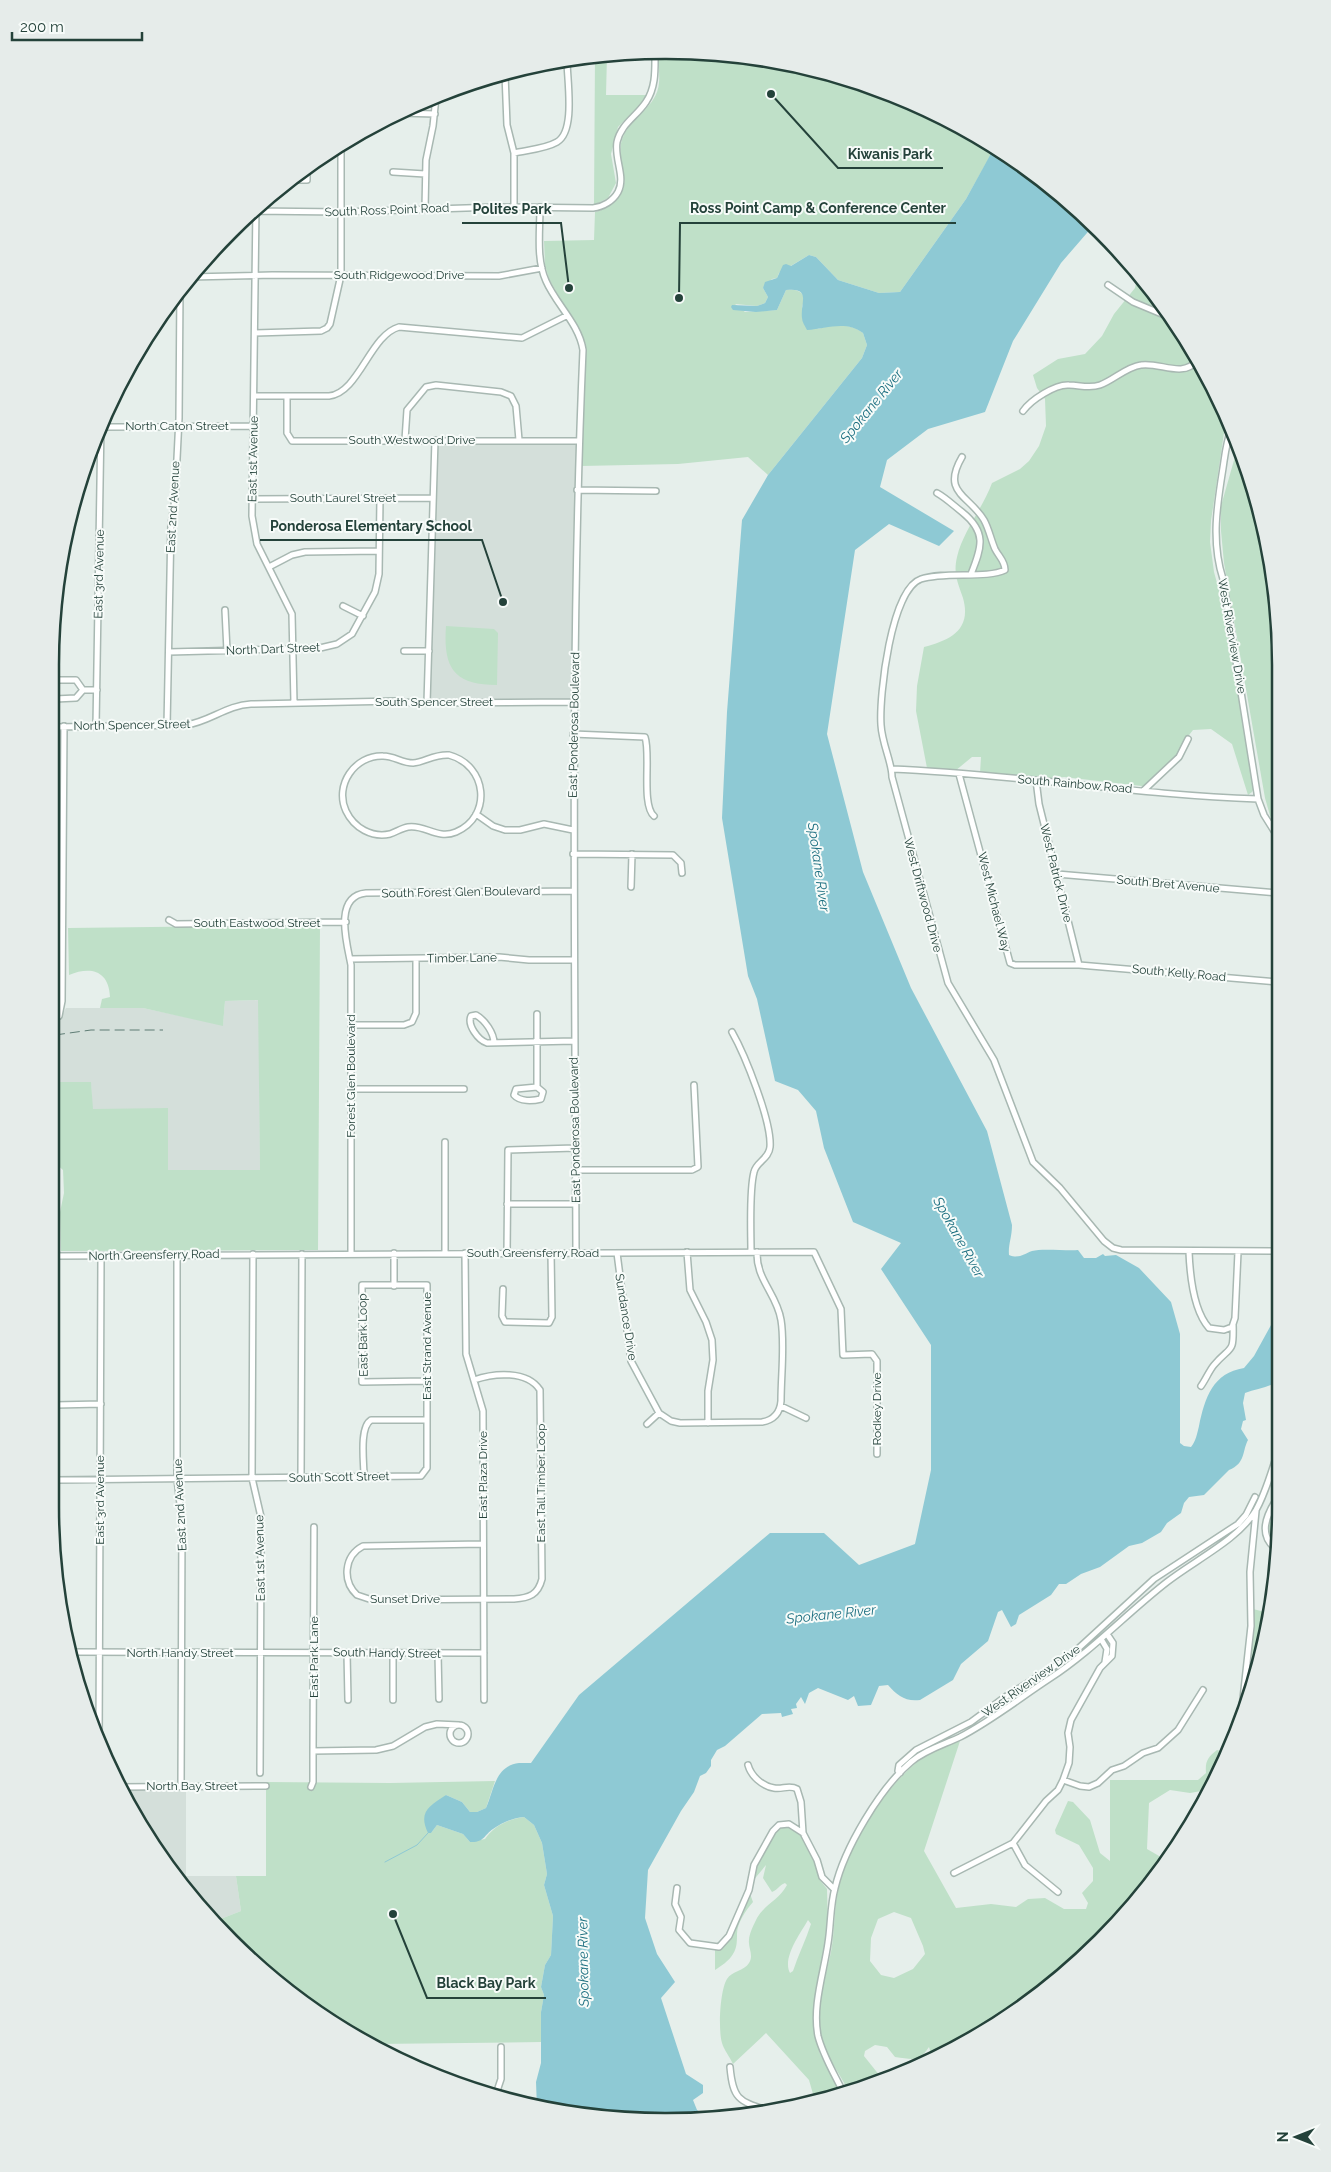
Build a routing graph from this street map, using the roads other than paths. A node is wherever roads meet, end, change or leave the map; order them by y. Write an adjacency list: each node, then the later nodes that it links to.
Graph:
1 (655, 59): 12 (street, South Ross Point Road)
2 (567, 67): 8 (street)
3 (505, 80): 8 (street)
4 (436, 104): 6 (street)
5 (414, 113): 6 (street)
6 (435, 114): 10 (street)
7 (341, 153): 15 (street)
8 (514, 153): 11 (street)
9 (392, 172): 10 (street)
10 (425, 174): 13 (street)
11 (514, 207): 12 (street, South Ross Point Road); 13 (street, South Ross Point Road)
12 (540, 208): 17 (street, East Ponderosa Boulevard)
13 (425, 209): 15 (street, South Ross Point Road)
14 (264, 210): 15 (street, South Ross Point Road)
15 (340, 212): 18 (street)
16 (254, 219): 19 (street, East 1st Avenue)
17 (542, 268): 18 (street, South Ridgewood Drive); 24 (street, East Ponderosa Boulevard)
18 (342, 275): 19 (street, South Ridgewood Drive); 25 (street)
19 (254, 276): 20 (street, South Ridgewood Drive); 25 (street, East 1st Avenue)
20 (199, 277)
21 (1108, 286): 23 (street)
22 (180, 302): 31 (street, East 2nd Avenue)
23 (1158, 312)
24 (566, 316): 28 (street); 37 (street, East Ponderosa Boulevard)
25 (255, 333): 27 (street, East 1st Avenue)
26 (1193, 366): 29 (street)
27 (254, 396): 28 (street); 32 (street, East 1st Avenue)
28 (287, 396): 34 (street, South Westwood Drive)
29 (1023, 411)
30 (109, 425): 31 (street, North Caton Street)
31 (178, 426): 32 (street, North Caton Street); 55 (street, East 2nd Avenue)
32 (253, 426): 45 (street, East 1st Avenue)
33 (1228, 439): 74 (street, West Riverview Drive)
34 (405, 440): 35 (street, South Westwood Drive); 36 (street)
35 (435, 440): 36 (street, South Westwood Drive); 44 (street)
36 (519, 440): 37 (street, South Westwood Drive)
37 (579, 441): 40 (street, East Ponderosa Boulevard)
38 (101, 444): 59 (street, East 3rd Avenue)
39 (962, 457): 48 (street, West Driftwood Drive)
40 (577, 490): 41 (street); 61 (street, East Ponderosa Boulevard)
41 (656, 491)
42 (936, 493): 48 (street)
43 (380, 498): 44 (street, South Laurel Street); 45 (street, South Laurel Street); 46 (street, North Dart Street)
44 (433, 498): 56 (street)
45 (252, 499): 47 (street, East 1st Avenue)
46 (379, 551): 47 (street); 51 (street, North Dart Street)
47 (269, 567): 52 (street, East 1st Avenue)
48 (970, 574): 70 (street, West Driftwood Drive)
49 (343, 606): 51 (street)
50 (226, 610): 53 (street)
51 (363, 616): 52 (street, North Dart Street)
52 (294, 650): 53 (street, North Dart Street); 62 (street, East 1st Avenue)
53 (227, 651): 55 (street, North Dart Street)
54 (404, 651): 56 (street)
55 (169, 652): 66 (street, East 2nd Avenue)
56 (429, 652): 63 (street)
57 (59, 680): 58 (street)
58 (83, 690): 59 (street); 60 (street)
59 (97, 690): 65 (street, East 3rd Avenue)
60 (59, 699)
61 (574, 702): 63 (street, South Spencer Street); 68 (street, East Ponderosa Boulevard)
62 (294, 703): 63 (street, South Spencer Street); 66 (street, North Spencer Street)
63 (427, 703)
64 (64, 726): 65 (street, North Spencer Street); 67 (street, North Spencer Street); 89 (street)
65 (96, 726): 66 (street, North Spencer Street)
66 (167, 726)
67 (59, 727)
68 (573, 734): 76 (street); 78 (street, East Ponderosa Boulevard)
69 (1188, 739): 73 (street)
70 (892, 769): 71 (street, South Rainbow Road); 118 (street, West Driftwood Drive)
71 (960, 774): 72 (street, South Rainbow Road); 93 (street, West Michael Way)
72 (1036, 780): 73 (street, South Rainbow Road); 82 (street, West Patrick Drive)
73 (1144, 790): 74 (street, South Rainbow Road)
74 (1258, 800): 77 (street, West Riverview Drive)
75 (476, 814): 75 (street); 78 (street)
76 (654, 816)
77 (1272, 827)
78 (573, 830): 79 (street, East Ponderosa Boulevard)
79 (573, 854): 80 (street); 84 (street, East Ponderosa Boulevard)
80 (632, 854): 81 (street); 83 (street)
81 (682, 873)
82 (1057, 874): 85 (street, South Bret Avenue); 93 (street, West Patrick Drive)
83 (631, 887)
84 (574, 890): 86 (street, South Forest Glen Boulevard); 92 (street, East Ponderosa Boulevard)
85 (1272, 892)
86 (350, 900): 88 (street, Forest Glen Boulevard)
87 (169, 920): 88 (street, South Eastwood Street)
88 (346, 922): 90 (street, Forest Glen Boulevard)
89 (62, 957): 95 (street)
90 (350, 959): 91 (street, Timber Lane); 97 (street, Forest Glen Boulevard)
91 (416, 959): 92 (street, Timber Lane); 97 (street)
92 (574, 960): 99 (street, East Ponderosa Boulevard)
93 (1079, 965): 94 (street, South Kelly Road)
94 (1272, 981)
95 (59, 1009)
96 (537, 1014): 100 (street)
97 (351, 1025): 104 (street, Forest Glen Boulevard)
98 (732, 1032): 116 (street)
99 (574, 1041): 100 (street); 107 (street, East Ponderosa Boulevard)
100 (537, 1042): 101 (street); 103 (street)
101 (494, 1043): 101 (street)
102 (694, 1085): 108 (street)
103 (537, 1087): 103 (street)
104 (351, 1089): 105 (street); 120 (street, Forest Glen Boulevard)
105 (464, 1089)
106 (445, 1142): 122 (street)
107 (575, 1148): 108 (street, East Ponderosa Boulevard); 109 (street)
108 (575, 1170): 110 (street, East Ponderosa Boulevard)
109 (507, 1204): 110 (street); 124 (street)
110 (575, 1204): 113 (street, East Ponderosa Boulevard)
111 (1272, 1251): 119 (street)
112 (551, 1252): 113 (street, South Greensferry Road); 124 (street, South Greensferry Road); 131 (street)
113 (576, 1252): 114 (street, South Greensferry Road)
114 (617, 1252): 115 (street, South Greensferry Road); 139 (street, Sundance Drive)
115 (687, 1252): 116 (street, South Greensferry Road); 142 (street)
116 (754, 1252): 117 (street, South Greensferry Road); 138 (street)
117 (814, 1252): 144 (street, Rodkey Drive)
118 (1189, 1252): 119 (street); 132 (street)
119 (1238, 1252): 132 (street)
120 (351, 1253): 121 (street, South Greensferry Road); 126 (street, South Greensferry Road)
121 (394, 1253): 122 (street, South Greensferry Road); 130 (street)
122 (445, 1253): 123 (street, South Greensferry Road)
123 (465, 1253): 124 (street, South Greensferry Road); 133 (street, East Plaza Drive)
124 (507, 1253)
125 (253, 1254): 126 (street, South Greensferry Road); 127 (street, North Greensferry Road); 149 (street, East 1st Avenue)
126 (302, 1254): 148 (street)
127 (178, 1255): 129 (street, North Greensferry Road); 150 (street, East 2nd Avenue)
128 (59, 1256): 129 (street, North Greensferry Road)
129 (101, 1256): 137 (street, East 3rd Avenue)
130 (394, 1286): 134 (street, East Strand Avenue); 134 (street, East Bark Loop)
131 (503, 1289)
132 (1233, 1324): 135 (street)
133 (474, 1380): 158 (street, East Plaza Drive); 161 (street, East Tall Timber Loop)
134 (427, 1381): 141 (street, East Strand Avenue)
135 (1201, 1386)
136 (59, 1404): 137 (street)
137 (101, 1404): 152 (street, East 3rd Avenue)
138 (781, 1406): 140 (street); 142 (street)
139 (660, 1413): 142 (street); 143 (street)
140 (806, 1418)
141 (427, 1420): 146 (street, East Strand Avenue); 147 (street)
142 (708, 1423)
143 (647, 1424)
144 (877, 1454)
145 (1272, 1468): 155 (street, West Riverview Drive)
146 (425, 1472): 147 (street, South Scott Street)
147 (364, 1476): 148 (street, South Scott Street)
148 (301, 1477): 149 (street, South Scott Street)
149 (252, 1478): 150 (street, South Scott Street); 166 (street, East 1st Avenue)
150 (177, 1479): 152 (street, South Scott Street); 165 (street, East 2nd Avenue)
151 (59, 1480): 152 (street, South Scott Street)
152 (100, 1480): 168 (street, East 3rd Avenue)
153 (1255, 1497): 157 (street, West Riverview Drive)
154 (1272, 1506): 159 (street)
155 (1256, 1510): 160 (street, West Riverview Drive); 176 (street)
156 (314, 1528): 167 (street, East Park Lane)
157 (1209, 1542): 160 (street); 174 (street, West Riverview Drive)
158 (483, 1544): 161 (street, East Plaza Drive); 161 (street, Sunset Drive)
159 (1271, 1545)
160 (1213, 1549): 162 (street, West Riverview Drive)
161 (483, 1599): 172 (street, East Plaza Drive)
162 (1107, 1634): 163 (street, West Riverview Drive); 173 (street)
163 (1101, 1639): 173 (street); 175 (street, West Riverview Drive)
164 (76, 1652): 168 (street, North Handy Street)
165 (182, 1652): 166 (street, North Handy Street); 168 (street, North Handy Street); 191 (street, East 2nd Avenue)
166 (261, 1652): 167 (street, South Handy Street); 188 (street, East 1st Avenue)
167 (314, 1652): 169 (street, South Handy Street); 186 (street, East Park Lane)
168 (99, 1653): 182 (street, East 3rd Avenue)
169 (347, 1653): 170 (street, South Handy Street); 178 (street)
170 (393, 1654): 171 (street, South Handy Street); 179 (street)
171 (438, 1654): 172 (street, South Handy Street); 180 (street)
172 (484, 1654): 181 (street, East Plaza Drive)
173 (1105, 1662): 190 (street)
174 (1043, 1673): 175 (street); 189 (street, West Riverview Drive)
175 (1045, 1682): 189 (street, West Riverview Drive)
176 (1244, 1689)
177 (1203, 1690): 190 (street)
178 (348, 1700)
179 (393, 1700)
180 (439, 1700)
181 (484, 1700)
182 (99, 1723)
183 (437, 1724): 184 (street); 185 (street); 186 (street)
184 (459, 1725): 185 (street); 185 (street)
185 (450, 1735)
186 (313, 1750): 194 (street, East Park Lane)
187 (748, 1765): 195 (street)
188 (260, 1773)
189 (900, 1773): 199 (street, West Riverview Drive)
190 (1063, 1780): 196 (street)
191 (181, 1786): 192 (street, North Bay Street); 193 (street, North Bay Street)
192 (266, 1786)
193 (127, 1787)
194 (311, 1787)
195 (803, 1833): 198 (street); 199 (street)
196 (1012, 1843): 197 (street); 200 (street)
197 (954, 1873)
198 (677, 1888)
199 (834, 1889): 203 (street, West Riverview Drive)
200 (1058, 1892)
201 (501, 2047): 204 (street)
202 (730, 2067): 205 (street)
203 (841, 2087)
204 (497, 2090)
205 (754, 2107)

